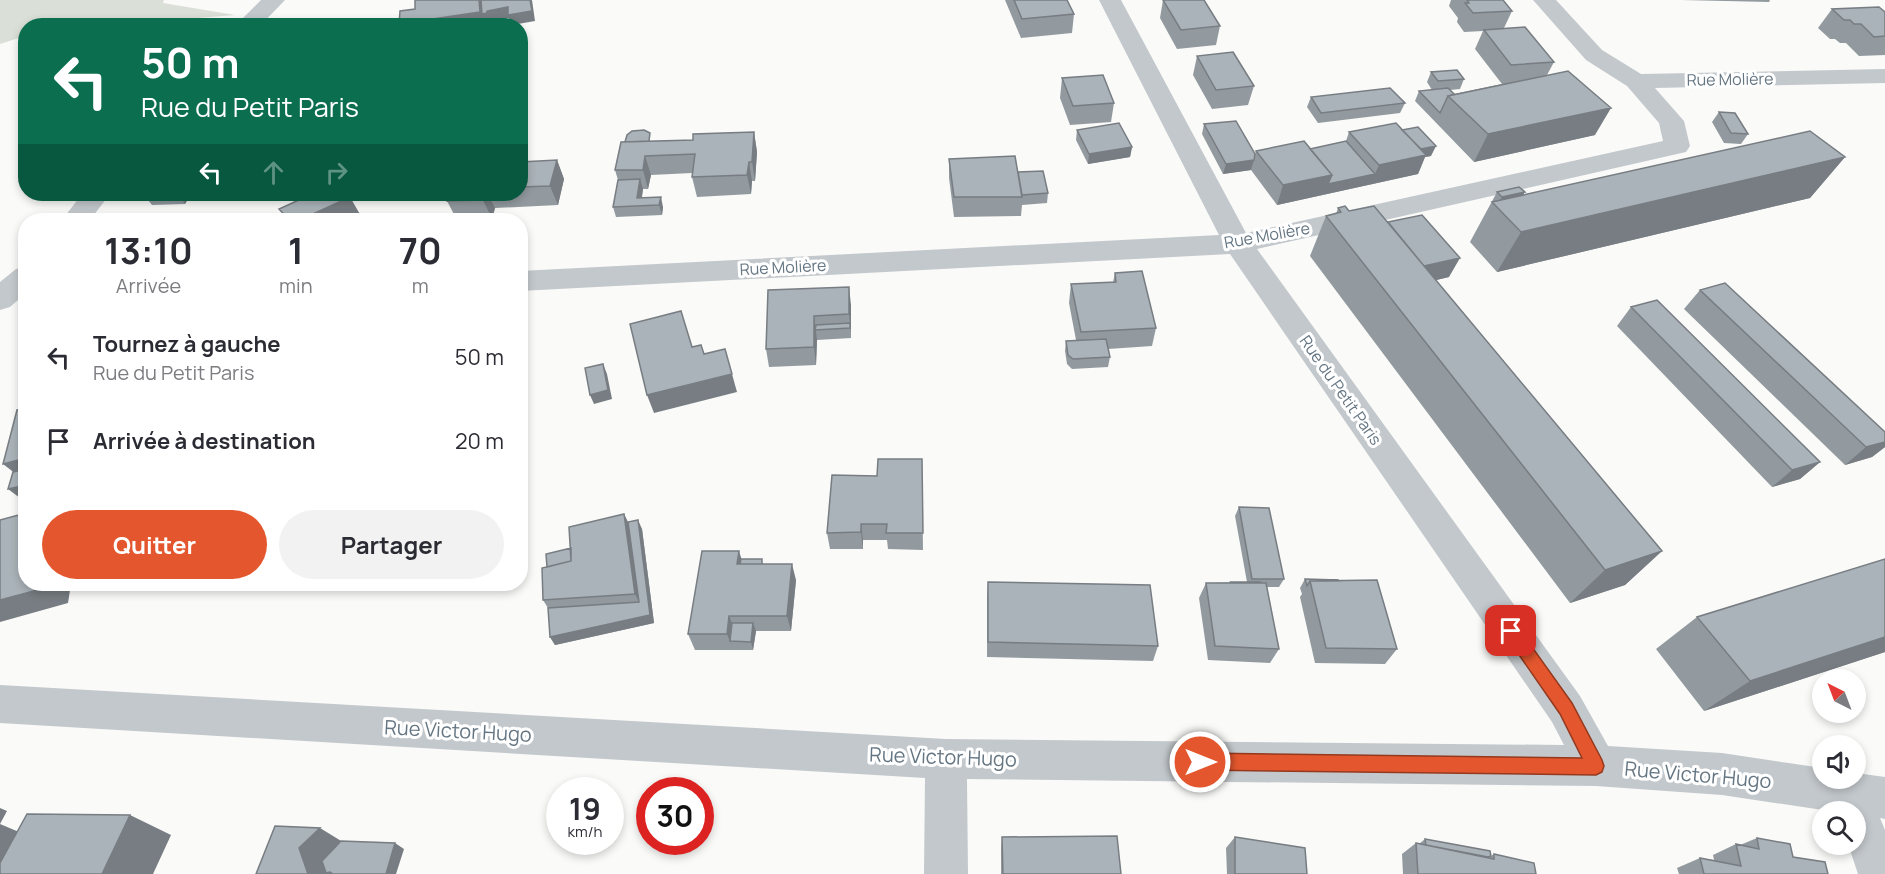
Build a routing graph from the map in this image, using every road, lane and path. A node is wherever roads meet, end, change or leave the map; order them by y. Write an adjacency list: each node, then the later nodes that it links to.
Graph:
1 (274, 0): 4 (street)
2 (1110, 0): 9 (street, Rue du Petit Paris)
3 (1544, 0): 6 (street)
4 (255, 18)
5 (1885, 76): 6 (street, Rue Molière)
6 (1636, 81): 9 (street, Rue Molière)
7 (91, 201): 8 (street)
8 (81, 213)
9 (1238, 244): 10 (street, Rue Molière); 15 (street, Rue du Petit Paris)
10 (528, 281)
11 (18, 283): 12 (street)
12 (0, 299)
13 (0, 704): 14 (street, Rue Victor Hugo)
14 (946, 759): 15 (street, Rue Victor Hugo); 17 (street)
15 (1596, 766): 16 (street, Rue Victor Hugo)
16 (1867, 796): 18 (street)
17 (946, 874)
18 (1880, 874)

